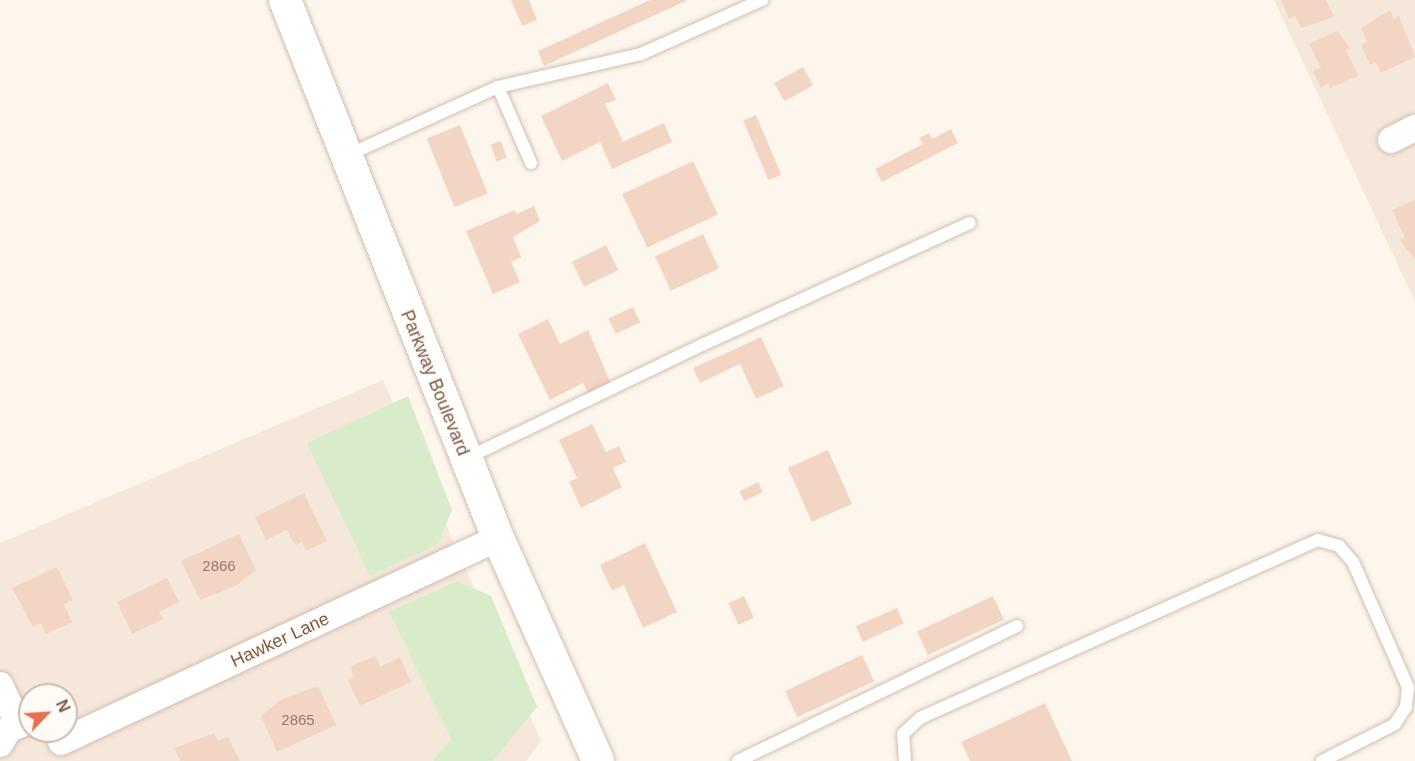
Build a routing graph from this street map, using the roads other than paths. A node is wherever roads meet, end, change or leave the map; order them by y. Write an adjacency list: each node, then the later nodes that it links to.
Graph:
1 (285, 0): 6 (street, Parkway Boulevard)
2 (762, 0): 3 (lane)
3 (498, 87): 6 (lane); 7 (lane)
4 (1415, 128): 5 (street)
5 (1391, 140)
6 (344, 157): 9 (street, Parkway Boulevard)
7 (531, 163)
8 (970, 223): 9 (lane)
9 (466, 459): 10 (street, Parkway Boulevard)
10 (498, 538): 16 (street, Hawker Lane); 17 (street, Parkway Boulevard)
11 (1017, 626): 18 (lane)
12 (0, 685): 13 (street)
13 (18, 713)
14 (18, 728): 15 (street)
15 (0, 744)
16 (59, 744)
17 (598, 761)
18 (738, 761)
19 (905, 761): 20 (lane)
20 (1322, 761)

